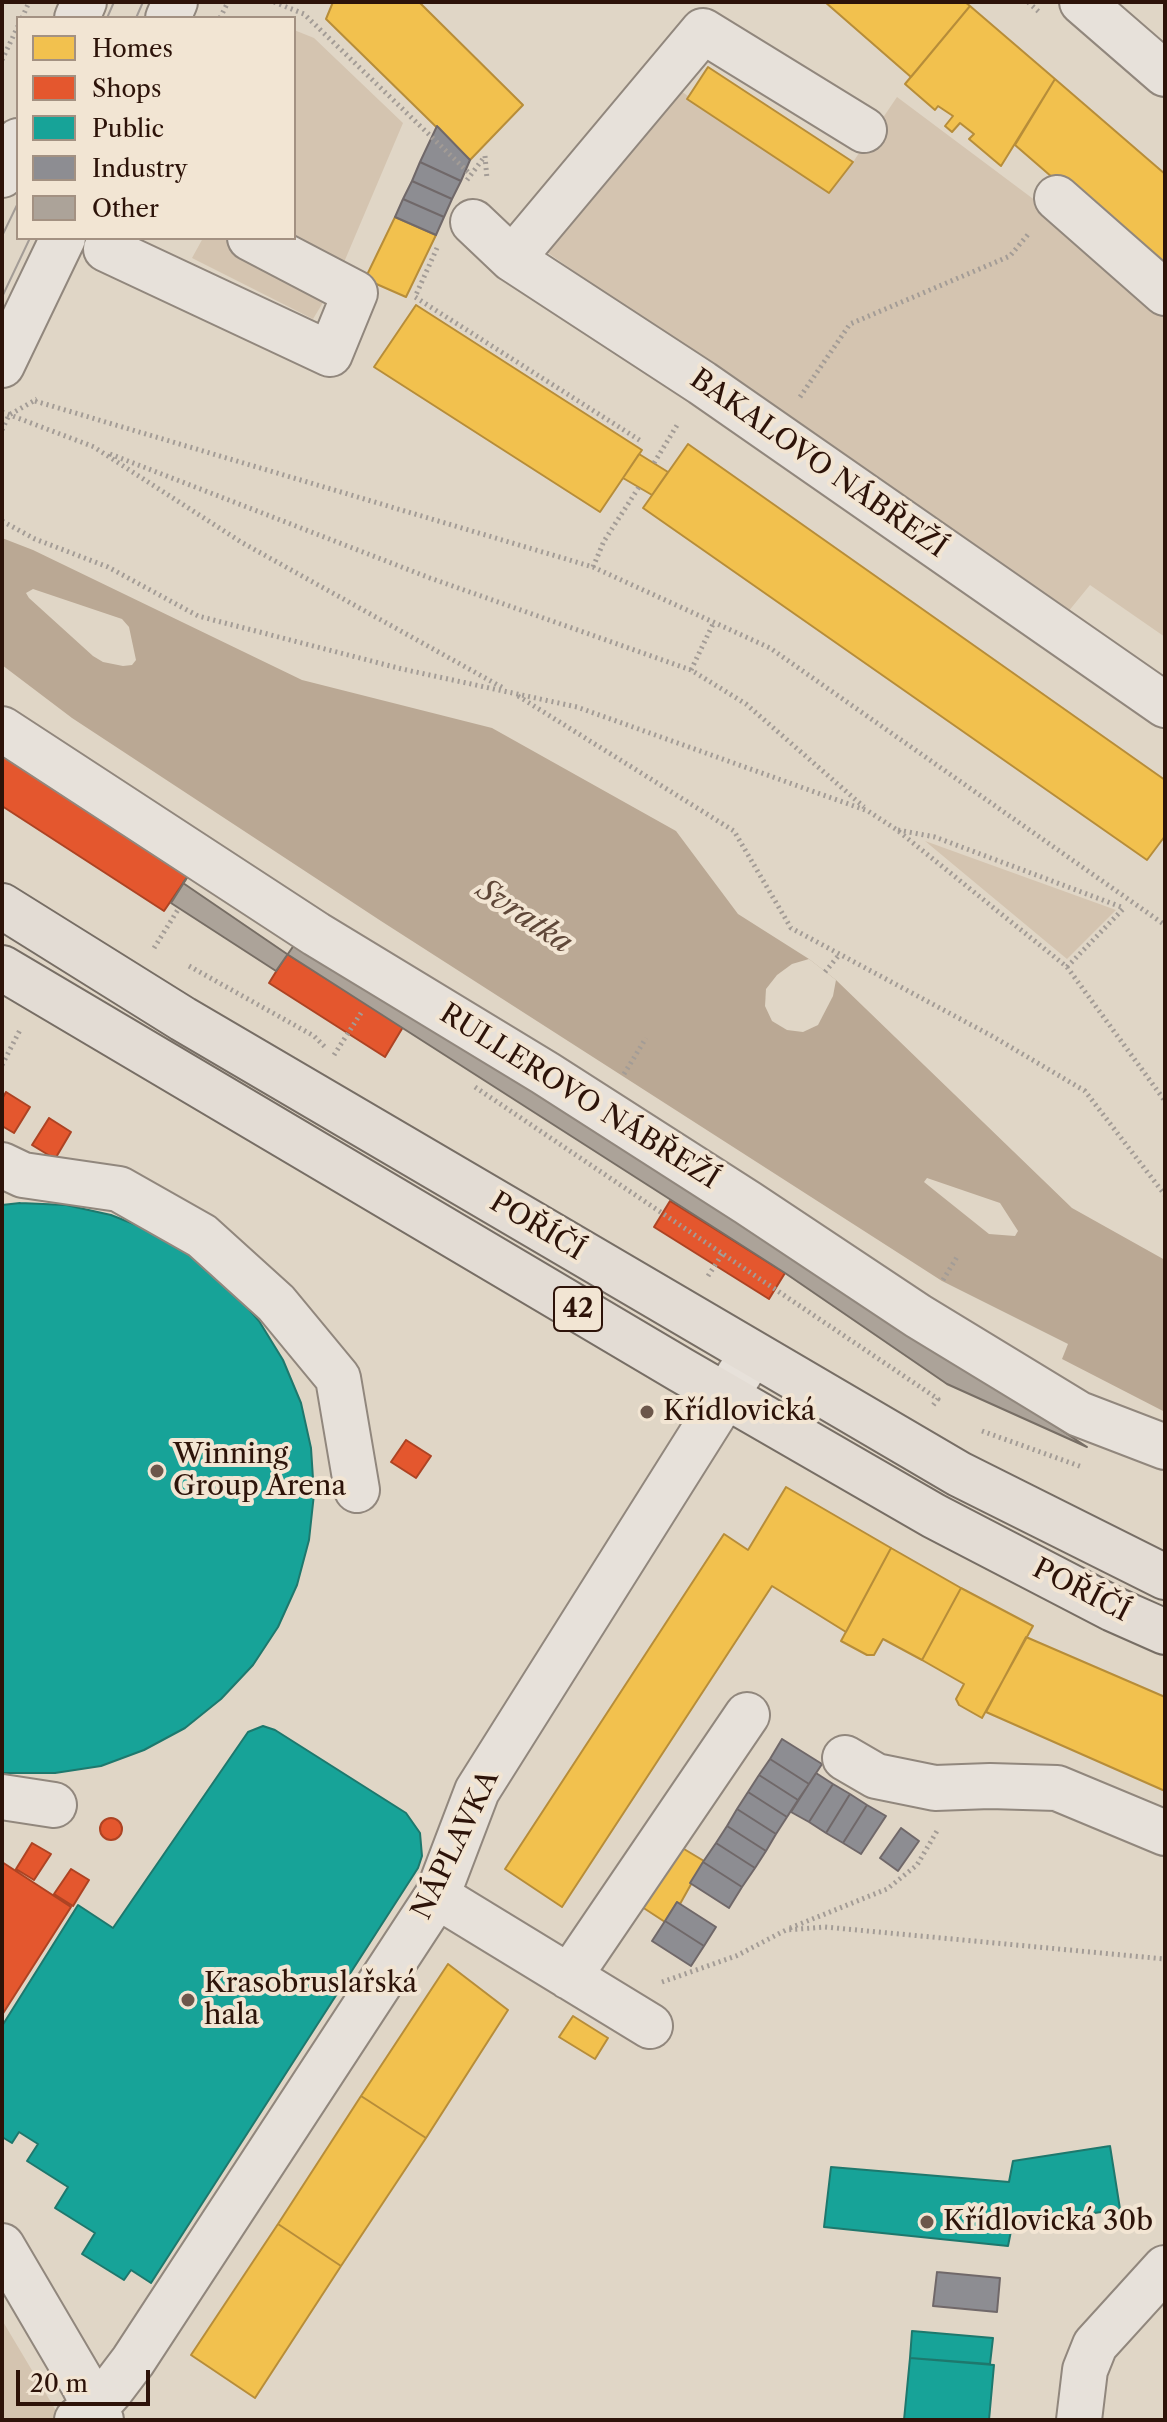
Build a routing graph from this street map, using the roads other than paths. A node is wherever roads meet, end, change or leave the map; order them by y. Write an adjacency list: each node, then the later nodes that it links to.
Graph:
1 (1082, 2): 2 (street)
2 (1165, 74)
3 (864, 130): 11 (street)
4 (16, 143): 5 (street)
5 (2, 175)
6 (1057, 198): 12 (street)
7 (466, 208): 11 (street, BAKALOVO NÁBŘEŽÍ)
8 (62, 240): 13 (street)
9 (254, 240): 10 (street)
10 (106, 249)
11 (512, 259): 14 (street, BAKALOVO NÁBŘEŽÍ)
12 (1165, 293)
13 (2, 365)
14 (1165, 705)
15 (2, 729): 21 (street, RULLEROVO NÁBŘEŽÍ)
16 (2, 906): 19 (main road, POŘÍČÍ / 42)
17 (2, 968): 20 (main road, POŘÍČÍ / 42)
18 (2, 1165): 22 (street)
19 (752, 1354): 20 (street, NÁPLAVKA); 23 (main road, POŘÍČÍ / 42)
20 (726, 1396): 24 (main road, POŘÍČÍ / 42); 30 (street, NÁPLAVKA)
21 (1165, 1447)
22 (357, 1490)
23 (1165, 1577)
24 (1165, 1632)
25 (747, 1715): 31 (street)
26 (845, 1758): 29 (street)
27 (2, 1797): 28 (street)
28 (54, 1805)
29 (1165, 1833)
30 (437, 1896): 31 (street); 35 (street, NÁPLAVKA)
31 (569, 1977): 32 (street)
32 (632, 2015)
33 (2, 2246): 35 (street)
34 (1165, 2268): 36 (street)
35 (91, 2416)
36 (1079, 2420)

